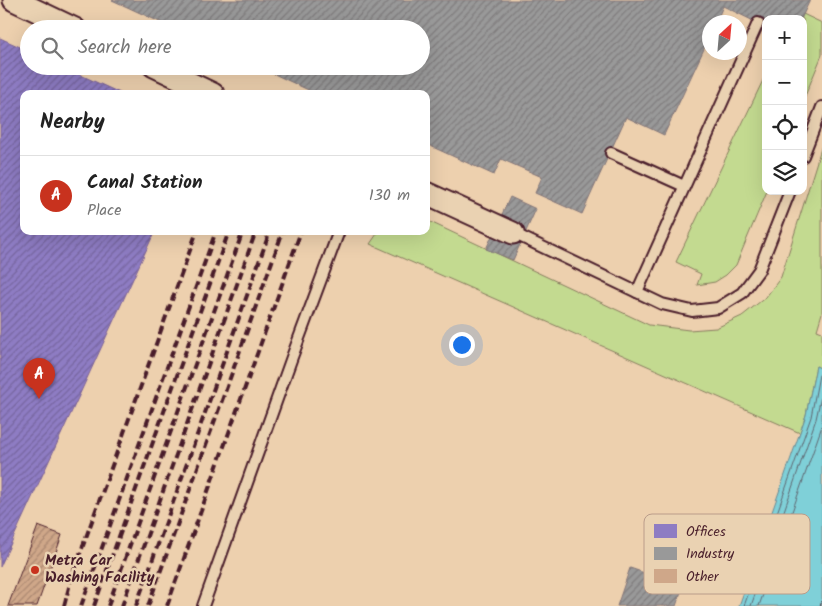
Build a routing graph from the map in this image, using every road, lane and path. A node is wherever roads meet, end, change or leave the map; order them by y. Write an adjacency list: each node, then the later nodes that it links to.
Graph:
1 (14, 0): 2 (street)
2 (56, 20)
3 (758, 23): 9 (lane)
4 (173, 75): 5 (street)
5 (205, 90)
6 (822, 107): 7 (lane)
7 (805, 150)
8 (611, 153): 9 (lane)
9 (684, 186): 14 (lane)
10 (788, 195): 14 (lane)
11 (430, 196): 12 (street)
12 (513, 233): 14 (lane)
13 (338, 235): 15 (lane)
14 (637, 292)
15 (203, 606)

